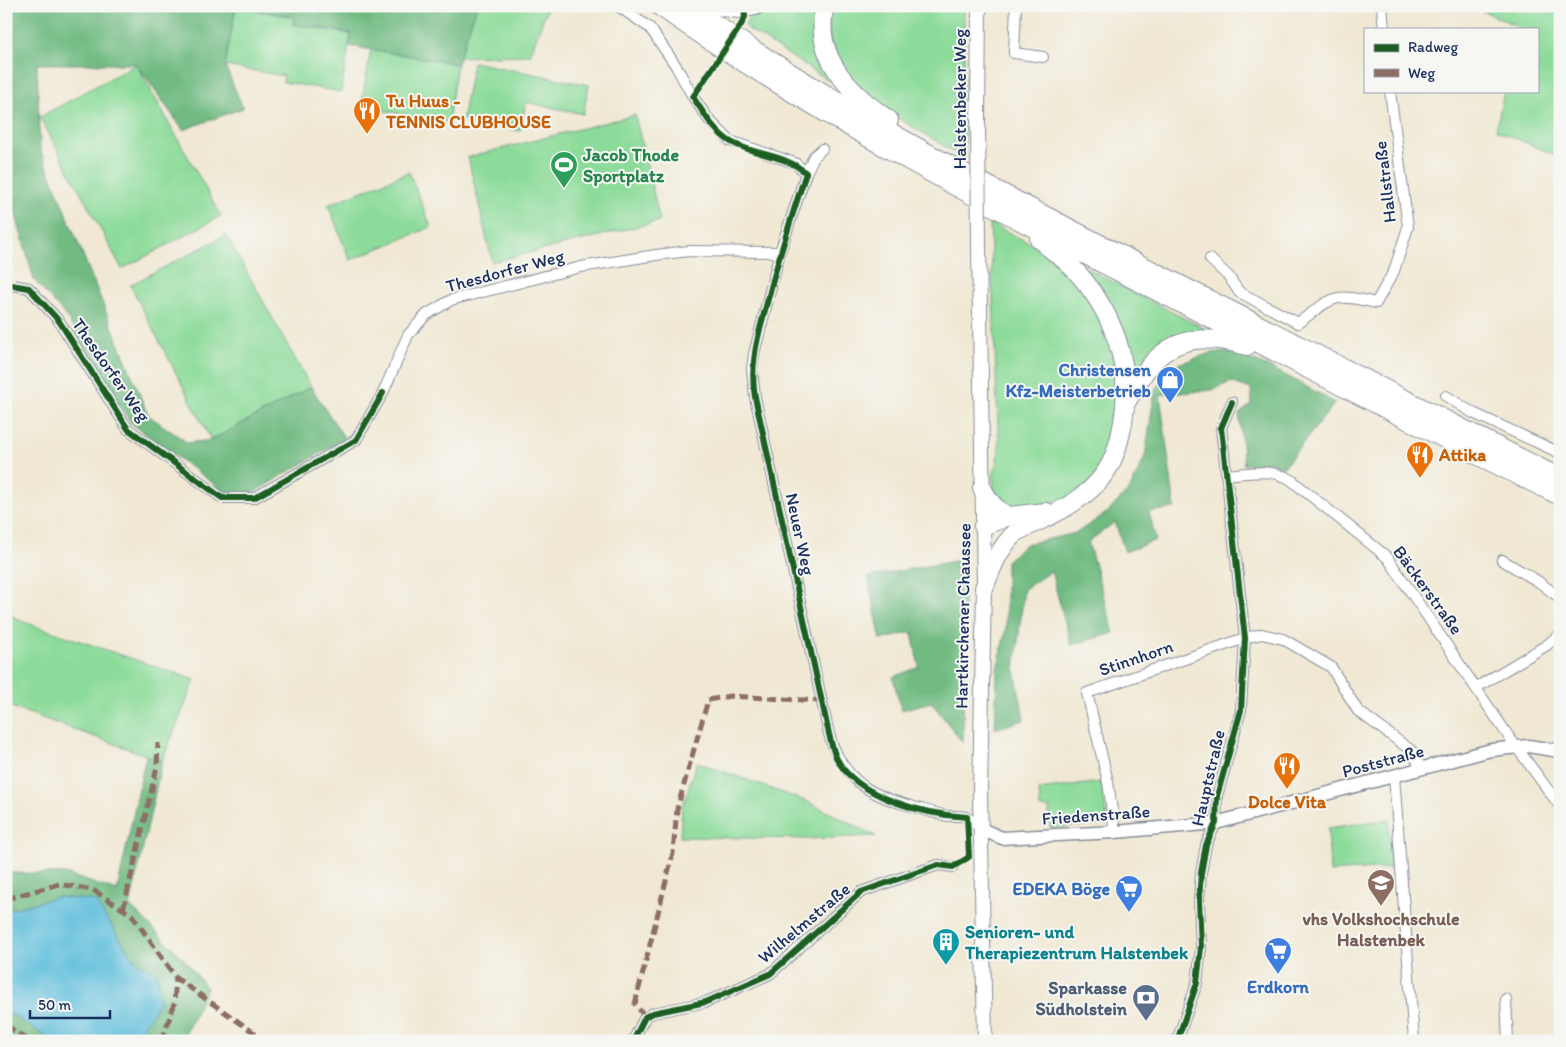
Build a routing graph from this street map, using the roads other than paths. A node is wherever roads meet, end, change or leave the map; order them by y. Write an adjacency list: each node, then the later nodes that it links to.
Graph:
1 (618, 6): 15 (street)
2 (659, 6): 17 (highway)
3 (688, 6): 14 (highway)
4 (716, 6): 5 (highway)
5 (755, 6)
6 (825, 6): 14 (highway)
7 (980, 6): 16 (main road, Halstenbeker Weg, bridge)
8 (1016, 6): 11 (street)
9 (1382, 6): 10 (street)
10 (1384, 28)
11 (1043, 58)
12 (1390, 92): 19 (street, Hallstraße)
13 (822, 149): 15 (street, Neuer Weg)
14 (945, 162): 27 (highway)
15 (806, 173): 18 (street, Neuer Weg)
16 (979, 191): 28 (main road, Hartkirchener Chaussee, bridge)
17 (1014, 218): 21 (highway); 23 (highway)
18 (780, 252): 20 (street, Thesdorfer Weg); 46 (street, Neuer Weg)
19 (1210, 259)
20 (6, 284)
21 (1295, 362): 23 (highway); 29 (highway)
22 (1446, 396): 25 (street)
23 (1127, 401): 30 (highway)
24 (1232, 402): 26 (street, Hauptstraße)
25 (1560, 453)
26 (1226, 475): 38 (street, Hauptstraße); 39 (street, Bäckerstraße)
27 (1560, 478)
28 (982, 488): 31 (highway); 32 (main road, Hartkirchener Chaussee)
29 (1560, 496)
30 (1058, 510): 31 (highway); 33 (highway)
31 (1008, 516): 32 (highway)
32 (983, 526): 33 (highway); 35 (main road, Hartkirchener Chaussee)
33 (1016, 532): 35 (highway)
34 (1502, 560): 36 (street)
35 (984, 588): 46 (main road, Hartkirchener Chaussee)
36 (1560, 598)
37 (1560, 634): 39 (street)
38 (1245, 638): 42 (street); 45 (street, Hauptstraße); 47 (street, Stinnhorn)
39 (1476, 687): 40 (street, Bäckerstraße)
40 (1516, 746): 41 (street, Poststraße); 42 (street, Poststraße); 44 (street, Bäckerstraße)
41 (1560, 751)
42 (1421, 768): 43 (street, Poststraße)
43 (1394, 776): 45 (street, Poststraße); 53 (street)
44 (1560, 806)
45 (1216, 823): 47 (street, Friedenstraße); 52 (street, Hauptstraße)
46 (981, 829): 47 (street, Friedenstraße); 51 (main road, Hartkirchener Chaussee)
47 (1114, 832)
48 (952, 867): 50 (street, Wilhelmstraße)
49 (1506, 999): 54 (street)
50 (633, 1041)
51 (985, 1041)
52 (1178, 1041)
53 (1414, 1041)
54 (1508, 1041)

